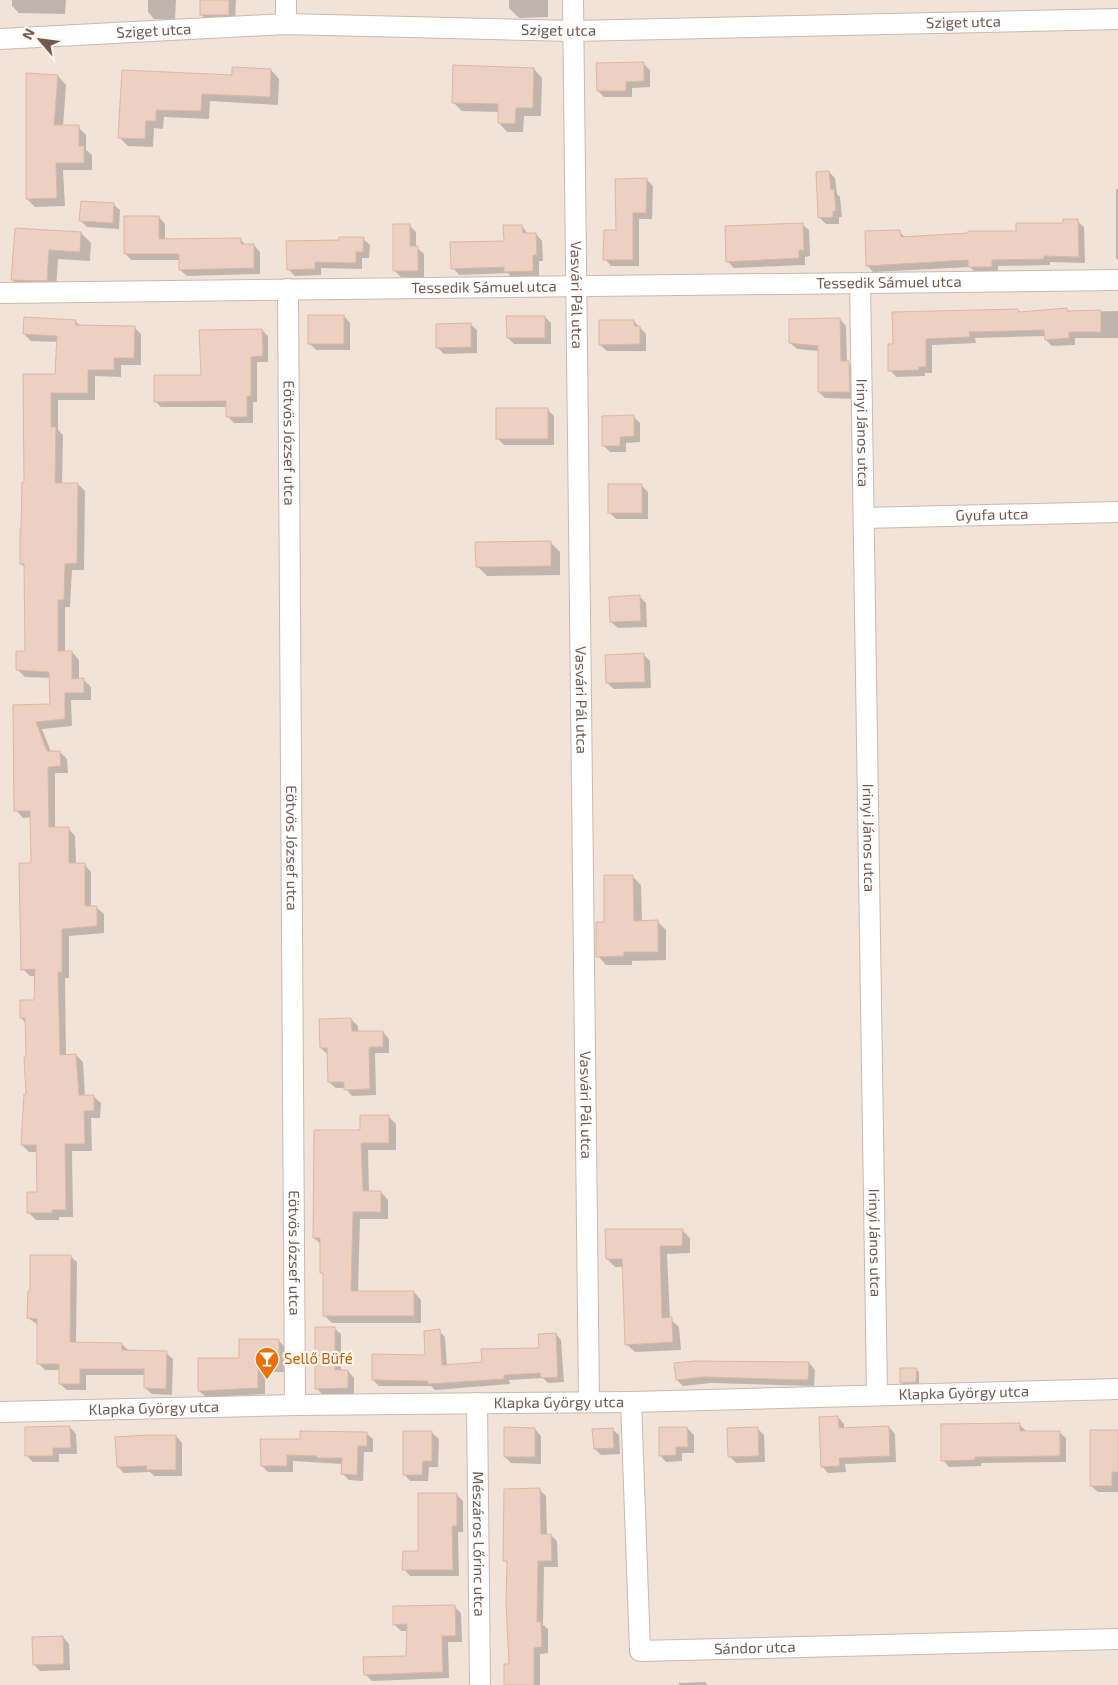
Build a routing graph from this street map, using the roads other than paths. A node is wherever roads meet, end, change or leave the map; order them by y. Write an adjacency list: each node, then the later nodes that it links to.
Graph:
1 (286, 0): 4 (street)
2 (573, 0): 5 (street, Vasvári Pál utca)
3 (1118, 19): 5 (street, Sziget utca)
4 (286, 24): 5 (street, Sziget utca); 6 (street, Sziget utca)
5 (574, 31): 9 (street, Vasvári Pál utca)
6 (0, 39)
7 (1118, 280): 8 (street, Tessedik Sámuel utca)
8 (860, 283): 9 (street, Tessedik Sámuel utca); 13 (street, Irinyi János utca)
9 (576, 286): 10 (street, Tessedik Sámuel utca); 16 (street, Vasvári Pál utca)
10 (288, 290): 11 (street, Tessedik Sámuel utca); 19 (street, Eötvös József utca)
11 (0, 293)
12 (1118, 512): 13 (street, Gyufa utca)
13 (864, 518): 15 (street, Irinyi János utca)
14 (1118, 1389): 15 (street, Klapka György utca)
15 (877, 1394): 17 (street, Klapka György utca)
16 (589, 1401): 17 (street, Klapka György utca); 18 (street, Klapka György utca)
17 (631, 1402): 21 (street, Sándor utca)
18 (477, 1403): 19 (street, Klapka György utca); 22 (street, Mészáros Lőrinc utca)
19 (295, 1406): 20 (street, Klapka György utca)
20 (0, 1412)
21 (1118, 1639)
22 (480, 1685)

